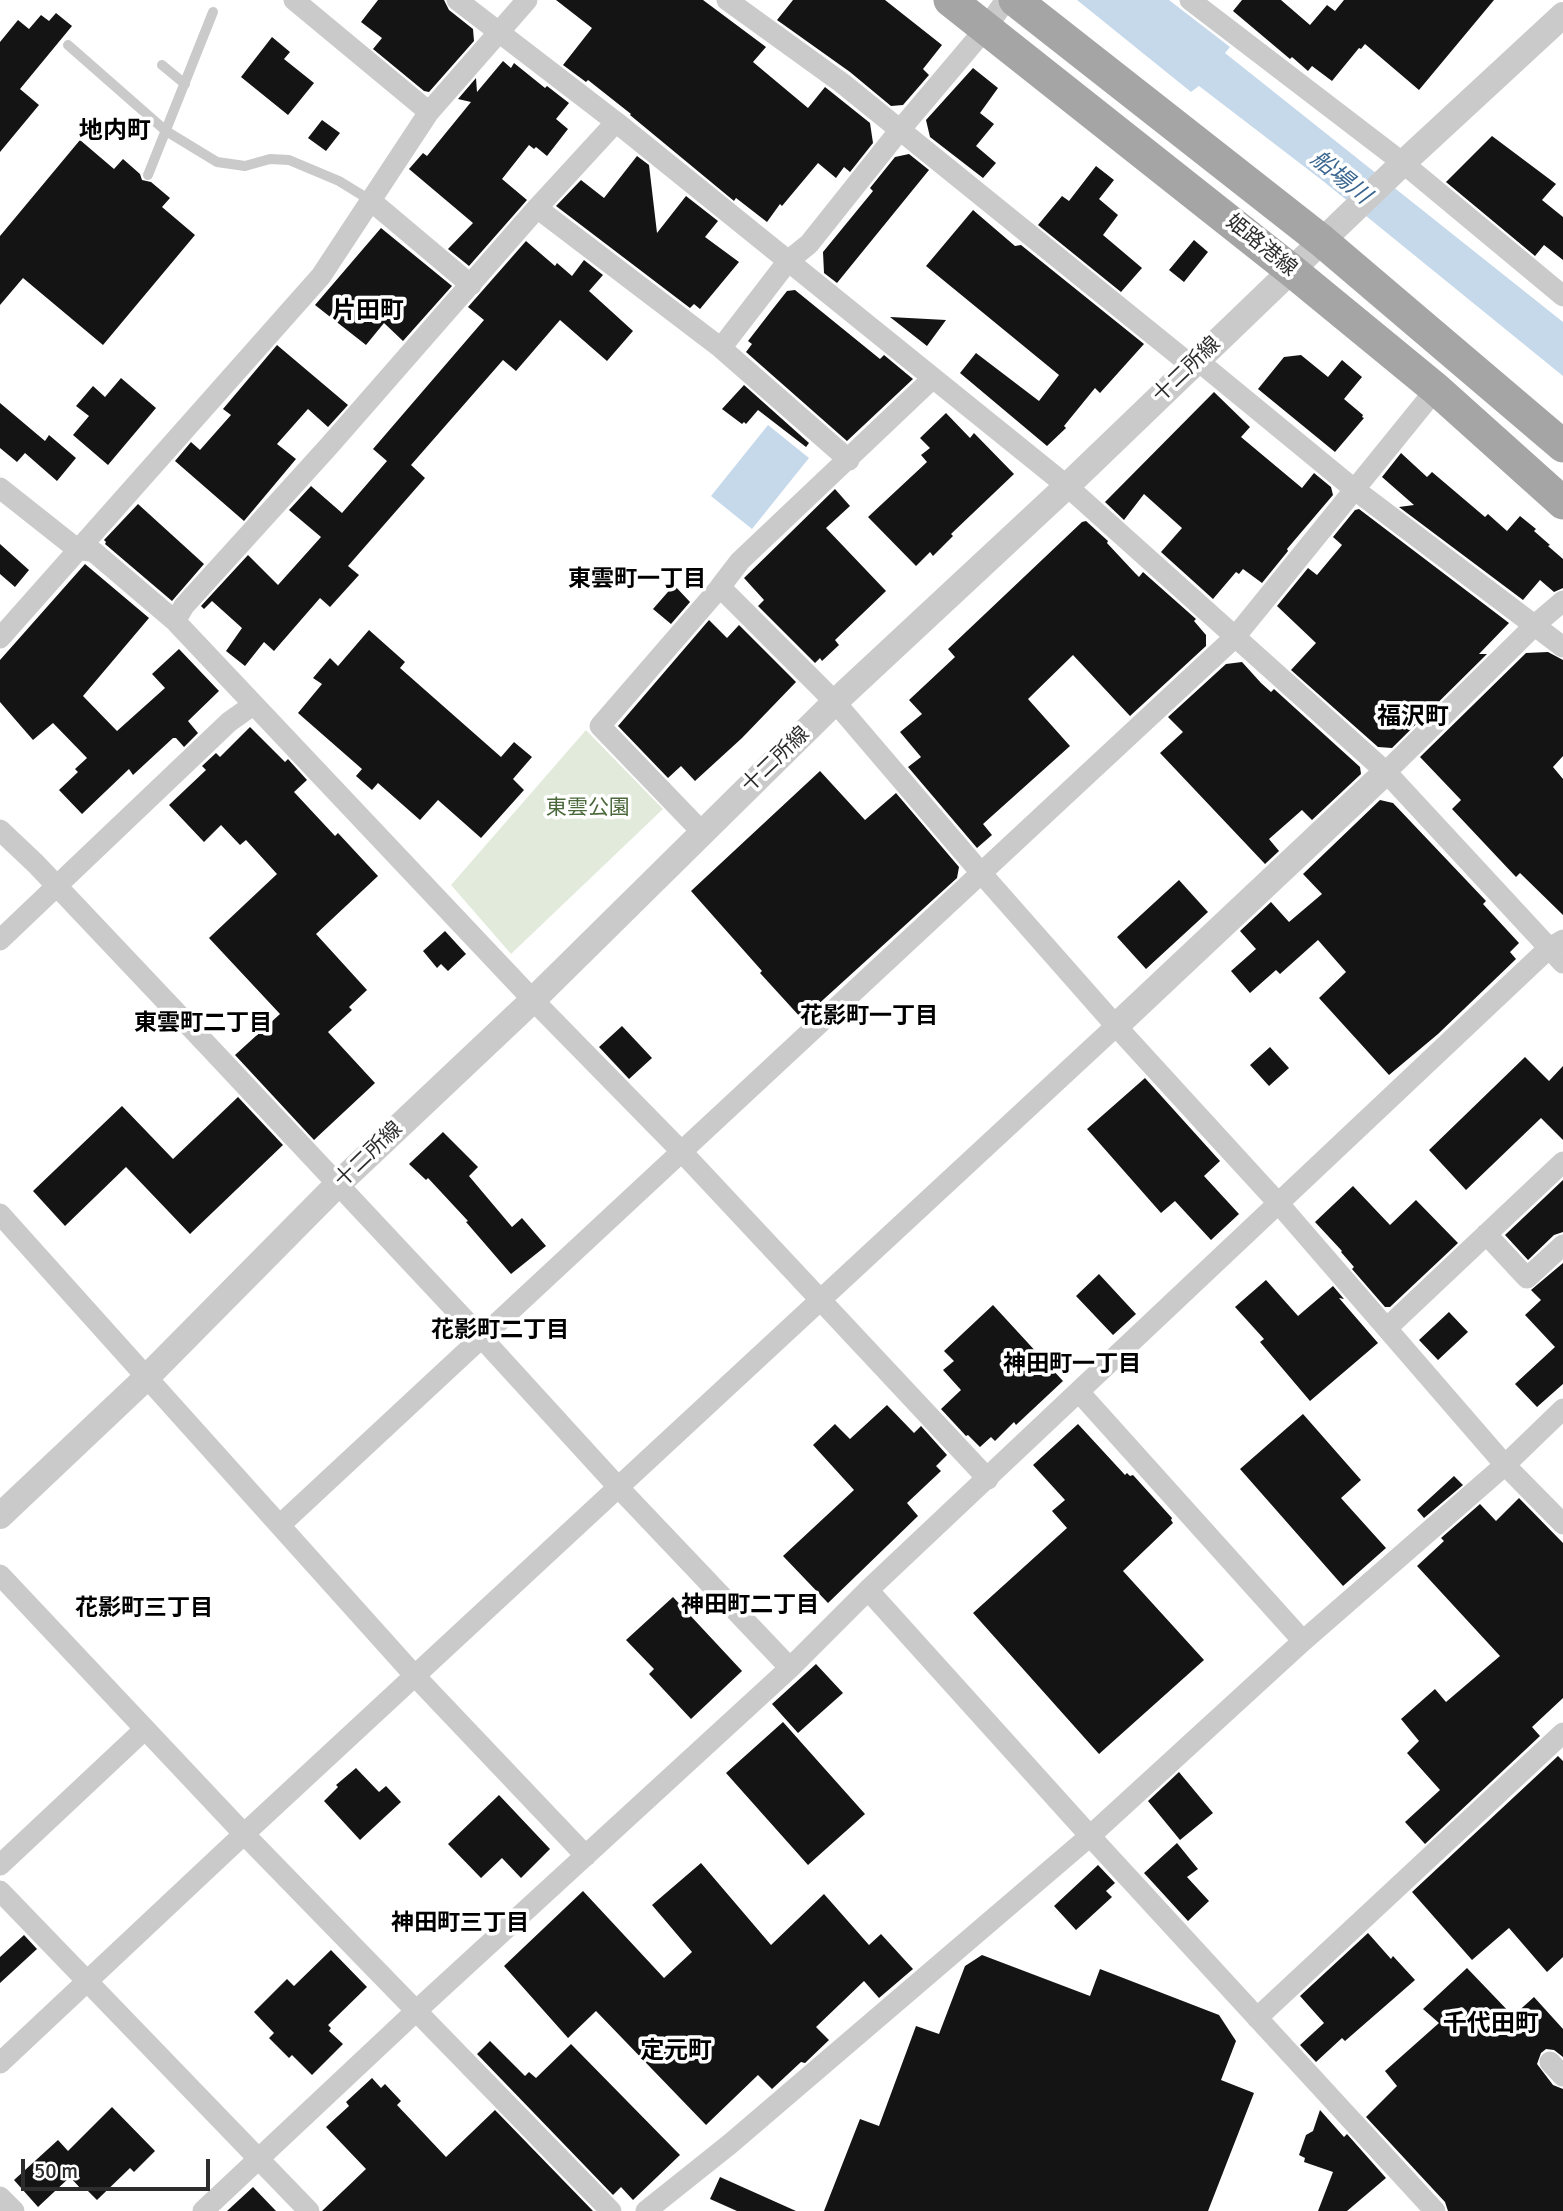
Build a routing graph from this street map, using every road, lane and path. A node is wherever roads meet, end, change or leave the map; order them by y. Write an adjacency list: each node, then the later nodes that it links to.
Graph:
1 (294, 0): 16 (street)
2 (457, 0): 12 (street)
3 (527, 0): 12 (street)
4 (727, 0): 19 (street)
5 (950, 0): 11 (main road, 姫路港線)
6 (1006, 0): 11 (street)
7 (1015, 0): 24 (main road, 姫路港線)
8 (1190, 0): 20 (street)
9 (213, 12): 15 (lane)
10 (1563, 15): 20 (street, 十二所線)
11 (986, 28): 19 (street); 26 (main road, 姫路港線)
12 (498, 33): 16 (street); 17 (street)
13 (68, 45): 18 (lane)
14 (162, 65): 15 (lane)
15 (185, 84): 18 (lane)
16 (429, 112): 22 (street)
17 (616, 122): 23 (street); 25 (street)
18 (166, 131): 21 (lane); 22 (lane)
19 (899, 131): 25 (street); 30 (street)
20 (1403, 163): 24 (street, 十二所線); 28 (street)
21 (148, 174)
22 (370, 200): 27 (street); 39 (street)
23 (537, 208): 27 (street); 29 (street)
24 (1322, 241): 26 (street, 十二所線); 33 (main road, 姫路港線)
25 (788, 261): 29 (street); 31 (street)
26 (1291, 270): 30 (street, 十二所線); 32 (main road, 姫路港線)
27 (471, 285): 42 (street)
28 (1563, 296)
29 (721, 348): 34 (street)
30 (1195, 363): 35 (street, 十二所線); 37 (street)
31 (933, 379): 34 (street); 35 (street)
32 (1436, 389): 37 (street); 38 (main road, 姫路港線)
33 (1560, 438)
34 (849, 460): 40 (street)
35 (1067, 486): 44 (street); 47 (street, 十二所線)
36 (0, 488): 39 (street)
37 (1354, 489): 43 (street); 44 (street)
38 (1563, 503)
39 (77, 549): 42 (street); 45 (street)
40 (722, 585): 47 (street); 51 (street)
41 (1563, 601): 43 (street)
42 (175, 621): 48 (street)
43 (1536, 624): 46 (street); 49 (street)
44 (1235, 637): 49 (street); 52 (street)
45 (0, 638)
46 (1563, 647)
47 (835, 702): 51 (street, 十二所線); 52 (street)
48 (253, 705): 53 (street); 56 (street)
49 (1387, 772): 55 (street); 57 (street)
50 (0, 830): 53 (street)
51 (702, 832): 56 (street, 十二所線)
52 (982, 874): 57 (street); 58 (street)
53 (57, 887): 54 (street); 60 (street)
54 (0, 940)
55 (1558, 950): 61 (street)
56 (533, 1000): 58 (street); 60 (street, 十二所線)
57 (1116, 1026): 61 (street); 65 (street)
58 (682, 1152): 65 (street); 67 (street)
59 (1563, 1162): 63 (street)
60 (337, 1185): 67 (street); 68 (street, 十二所線)
61 (1279, 1204): 66 (street); 69 (street)
62 (0, 1214): 68 (street)
63 (1486, 1234): 64 (street); 66 (street)
64 (1563, 1245)
65 (821, 1301): 72 (street); 73 (street)
66 (1387, 1328): 71 (street)
67 (481, 1337): 73 (street); 76 (street)
68 (146, 1378): 74 (street, 十二所線); 76 (street)
69 (1079, 1392): 72 (street); 79 (street)
70 (1563, 1409): 71 (street)
71 (1505, 1465): 75 (street); 79 (street)
72 (988, 1479): 78 (street)
73 (619, 1488): 80 (street); 81 (street)
74 (0, 1516)
75 (1563, 1524)
76 (281, 1525): 81 (street)
77 (0, 1575): 82 (street)
78 (869, 1590): 80 (street); 85 (street)
79 (1303, 1641): 85 (street)
80 (790, 1668): 86 (street)
81 (415, 1676): 84 (street); 86 (street)
82 (145, 1729): 84 (street); 87 (street)
83 (1563, 1733): 91 (street)
84 (244, 1834): 89 (street); 90 (street)
85 (1090, 1836): 91 (street); 99 (street)
86 (586, 1856): 90 (street)
87 (0, 1865)
88 (0, 1891): 89 (street)
89 (86, 1982): 92 (street); 93 (street)
90 (415, 2012): 93 (street); 98 (street)
91 (1256, 2018): 100 (street)
92 (0, 2063)
93 (259, 2160): 96 (street); 97 (street)
94 (0, 2197): 95 (street)
95 (14, 2211)
96 (203, 2211)
97 (309, 2211)
98 (611, 2211)
99 (646, 2211)
100 (1435, 2211)

